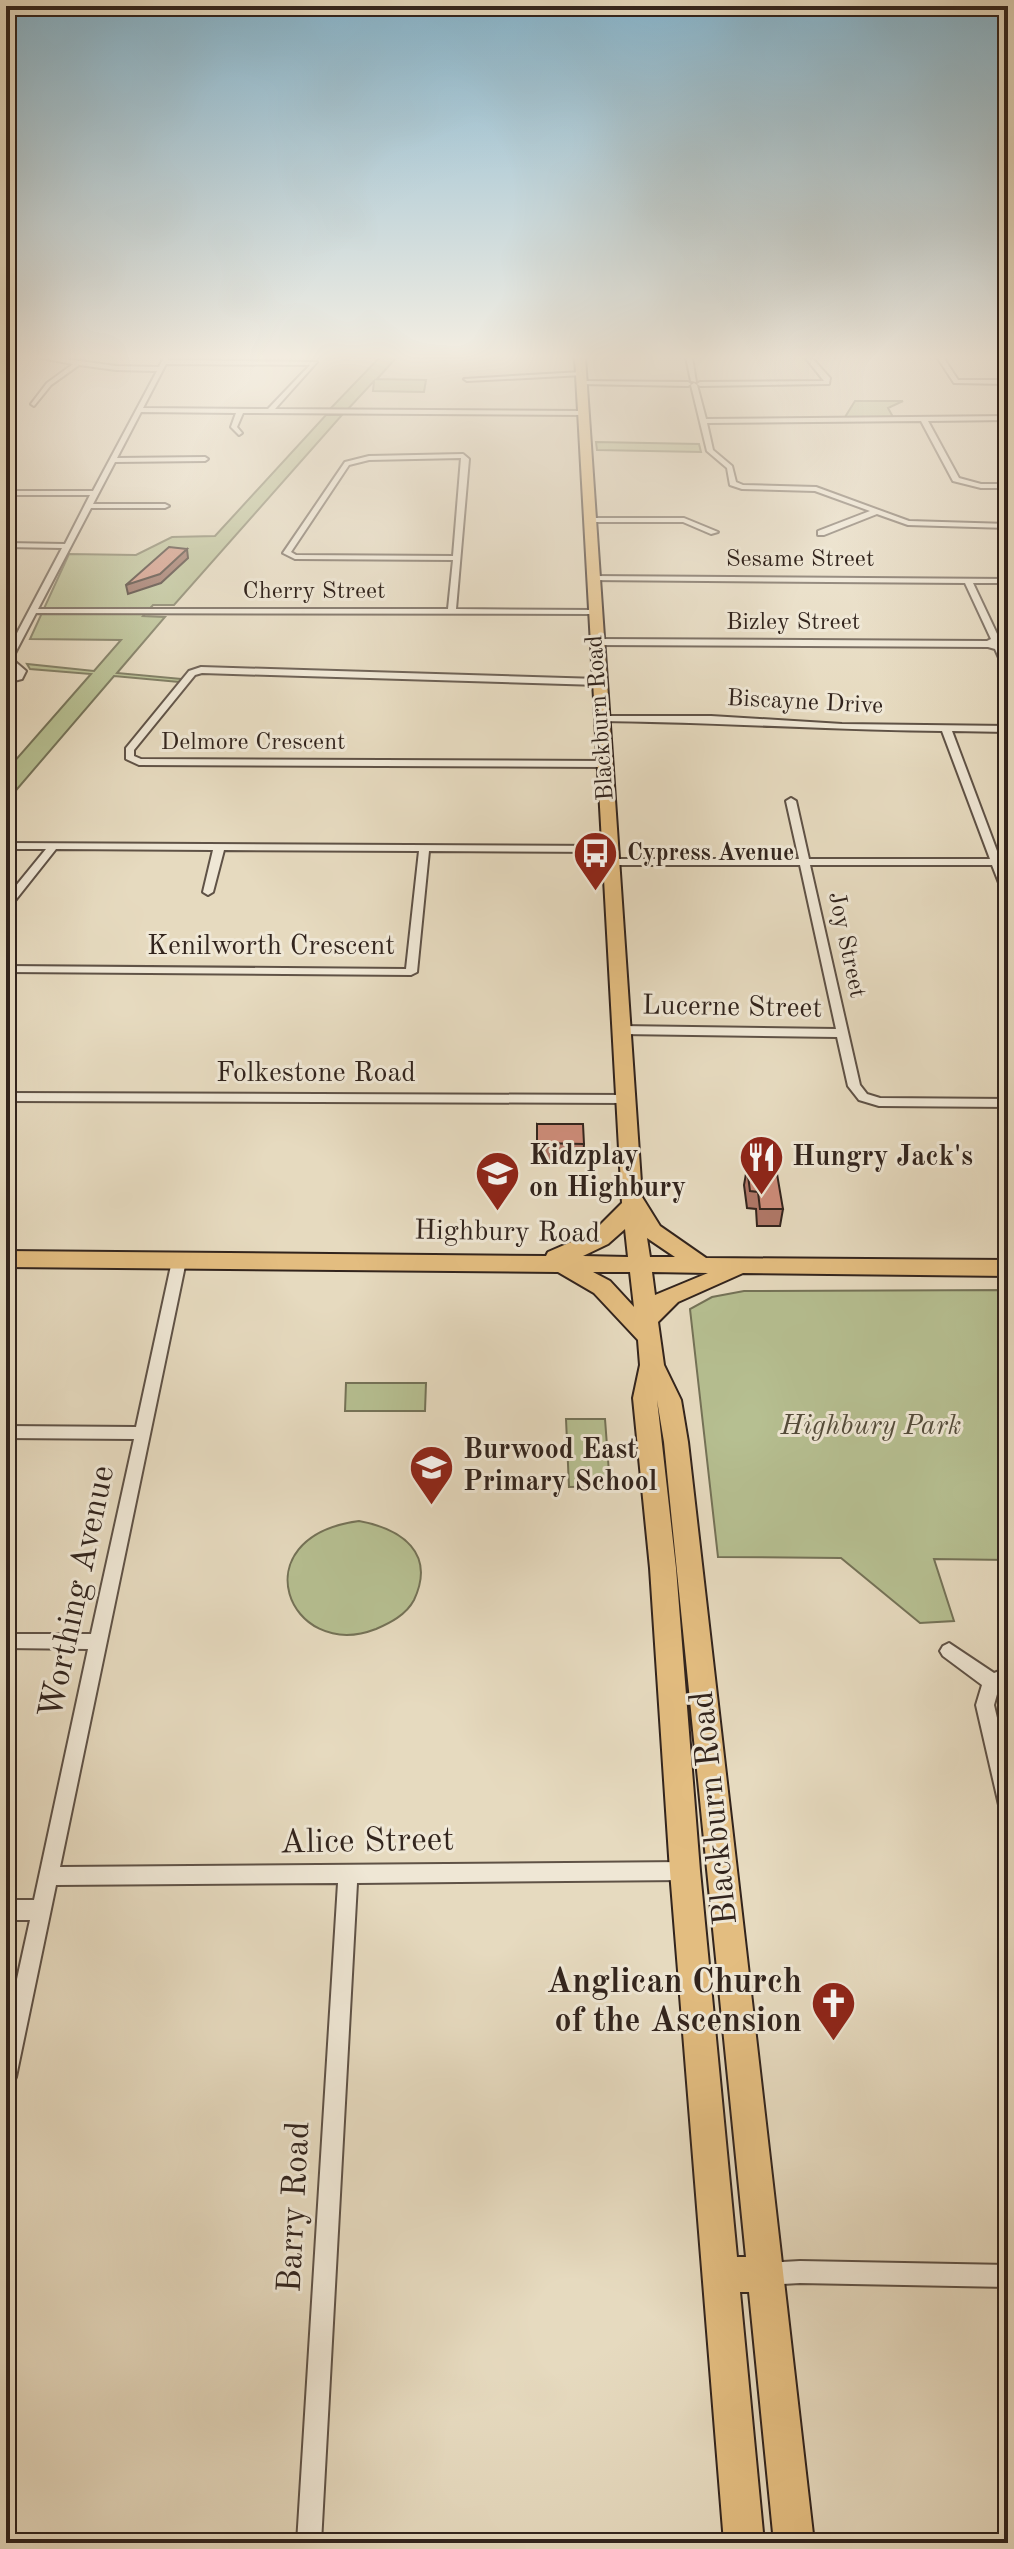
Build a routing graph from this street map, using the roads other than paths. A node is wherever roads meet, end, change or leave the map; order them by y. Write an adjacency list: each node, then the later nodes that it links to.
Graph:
1 (103, 476): 9 (street)
2 (338, 476): 19 (street)
3 (464, 476): 19 (street)
4 (587, 476): 13 (main road, Blackburn Road)
5 (732, 476): 12 (street)
6 (954, 476): 7 (street)
7 (1008, 486)
8 (6, 493): 9 (street)
9 (94, 493): 10 (street)
10 (88, 506): 11 (street); 18 (street)
11 (165, 506)
12 (878, 511): 14 (street); 16 (street)
13 (589, 520): 15 (street); 20 (main road, Blackburn Road)
14 (1008, 526)
15 (714, 532)
16 (821, 533)
17 (6, 545): 18 (street)
18 (67, 546): 23 (street)
19 (457, 558): 24 (street)
20 (593, 578): 21 (street, Sesame Street); 25 (main road, Blackburn Road)
21 (968, 581): 22 (street, Sesame Street); 27 (street)
22 (1008, 581)
23 (34, 611): 24 (street, Cherry Street); 28 (street)
24 (452, 611): 25 (street, Cherry Street)
25 (594, 612): 26 (main road, Blackburn Road)
26 (597, 642): 27 (street, Bizley Street); 31 (main road, Blackburn Road)
27 (999, 643): 29 (street)
28 (7, 661): 30 (street)
29 (1008, 669)
30 (6, 680)
31 (599, 682): 32 (main road, Blackburn Road); 35 (street, Delmore Crescent)
32 (601, 718): 33 (street, Biscayne Drive); 35 (main road, Blackburn Road)
33 (946, 728): 34 (street, Biscayne Drive); 43 (street)
34 (1008, 729)
35 (604, 764): 41 (main road, Blackburn Road)
36 (791, 801): 42 (street, Joy Street)
37 (6, 846): 38 (street)
38 (52, 848): 39 (street); 46 (street)
39 (219, 848): 40 (street); 44 (street)
40 (424, 849): 41 (street); 47 (street, Kenilworth Crescent)
41 (610, 856): 42 (street); 48 (main road, Blackburn Road)
42 (806, 863): 43 (street); 49 (street, Joy Street)
43 (1002, 863): 45 (street)
44 (208, 892)
45 (1008, 893)
46 (6, 905)
47 (6, 969)
48 (621, 1030): 49 (street, Lucerne Street); 51 (main road, Blackburn Road)
49 (842, 1033): 52 (street, Joy Street)
50 (6, 1097): 51 (street, Folkestone Road)
51 (625, 1099): 53 (main road, Blackburn Road)
52 (1008, 1103)
53 (632, 1199): 56 (main road); 58 (main road); 59 (main road, Blackburn Road)
54 (6, 1259): 55 (main road, Highbury Road)
55 (179, 1261): 56 (main road, Highbury Road); 65 (street, Worthing Avenue)
56 (535, 1262): 57 (main road, Highbury Road)
57 (562, 1264): 59 (main road, Highbury Road); 62 (main road)
58 (700, 1264): 59 (main road, Highbury Road); 60 (main road, Highbury Road)
59 (638, 1265): 62 (main road, Blackburn Road)
60 (739, 1265): 61 (main road, Highbury Road); 62 (main road)
61 (1008, 1268)
62 (647, 1330): 63 (main road, Blackburn Road)
63 (652, 1365): 71 (main road, Blackburn Road); 72 (main road, Blackburn Road)
64 (6, 1432): 65 (street)
65 (142, 1433): 67 (street, Worthing Avenue)
66 (6, 1641): 67 (street)
67 (96, 1642): 74 (street, Worthing Avenue)
68 (949, 1651): 69 (street)
69 (1000, 1679): 70 (street)
70 (1008, 1805)
71 (721, 1869): 72 (main road); 78 (main road, Blackburn Road)
72 (685, 1871): 73 (street, Alice Street); 79 (main road, Blackburn Road)
73 (348, 1875): 74 (street, Alice Street); 81 (street, Barry Road)
74 (49, 1876): 76 (street, Worthing Avenue)
75 (6, 1910): 76 (street)
76 (42, 1910): 77 (street, Worthing Avenue)
77 (6, 2077)
78 (765, 2274): 79 (main road); 80 (street); 83 (main road, Blackburn Road)
79 (721, 2275): 82 (main road, Blackburn Road)
80 (1008, 2276)
81 (309, 2543)
82 (744, 2543)
83 (794, 2543)

